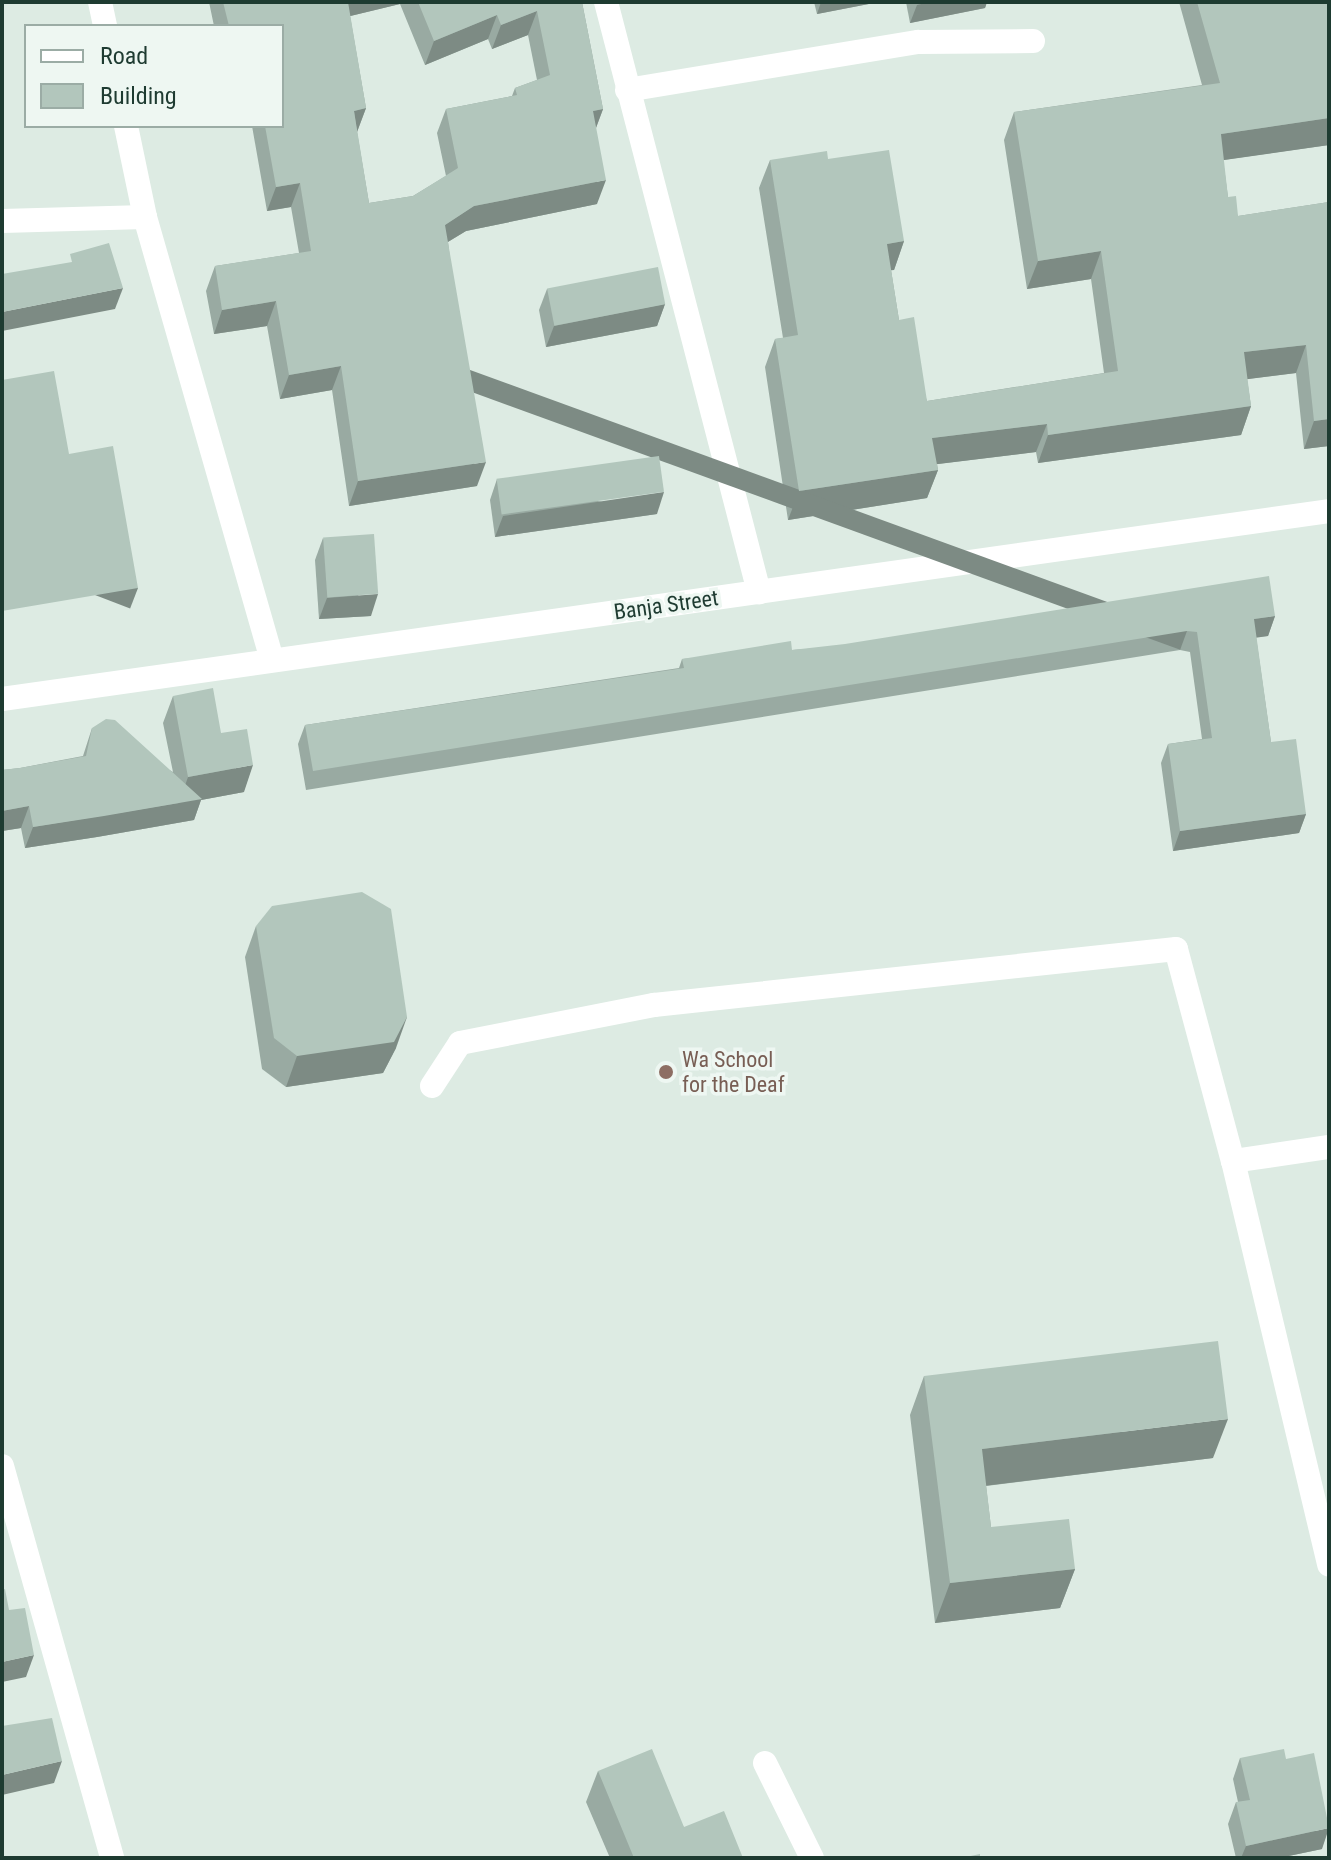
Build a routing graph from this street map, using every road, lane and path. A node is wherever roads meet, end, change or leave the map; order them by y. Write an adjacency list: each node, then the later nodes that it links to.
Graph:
1 (100, 2): 3 (street)
2 (606, 2): 5 (street)
3 (105, 24)
4 (1033, 41): 5 (street)
5 (627, 90): 10 (street)
6 (126, 128): 7 (street)
7 (145, 217): 8 (street); 11 (street)
8 (2, 221)
9 (1329, 511): 10 (street, Banja Street)
10 (759, 592): 11 (street, Banja Street)
11 (272, 660): 12 (street, Banja Street)
12 (2, 699)
13 (432, 1086): 15 (street)
14 (1329, 1147): 15 (street)
15 (1233, 1161): 17 (street)
16 (2, 1466): 18 (street)
17 (1329, 1565)
18 (73, 1717): 19 (street); 21 (street)
19 (44, 1723)
20 (765, 1763): 22 (street)
21 (112, 1858)
22 (812, 1858)

